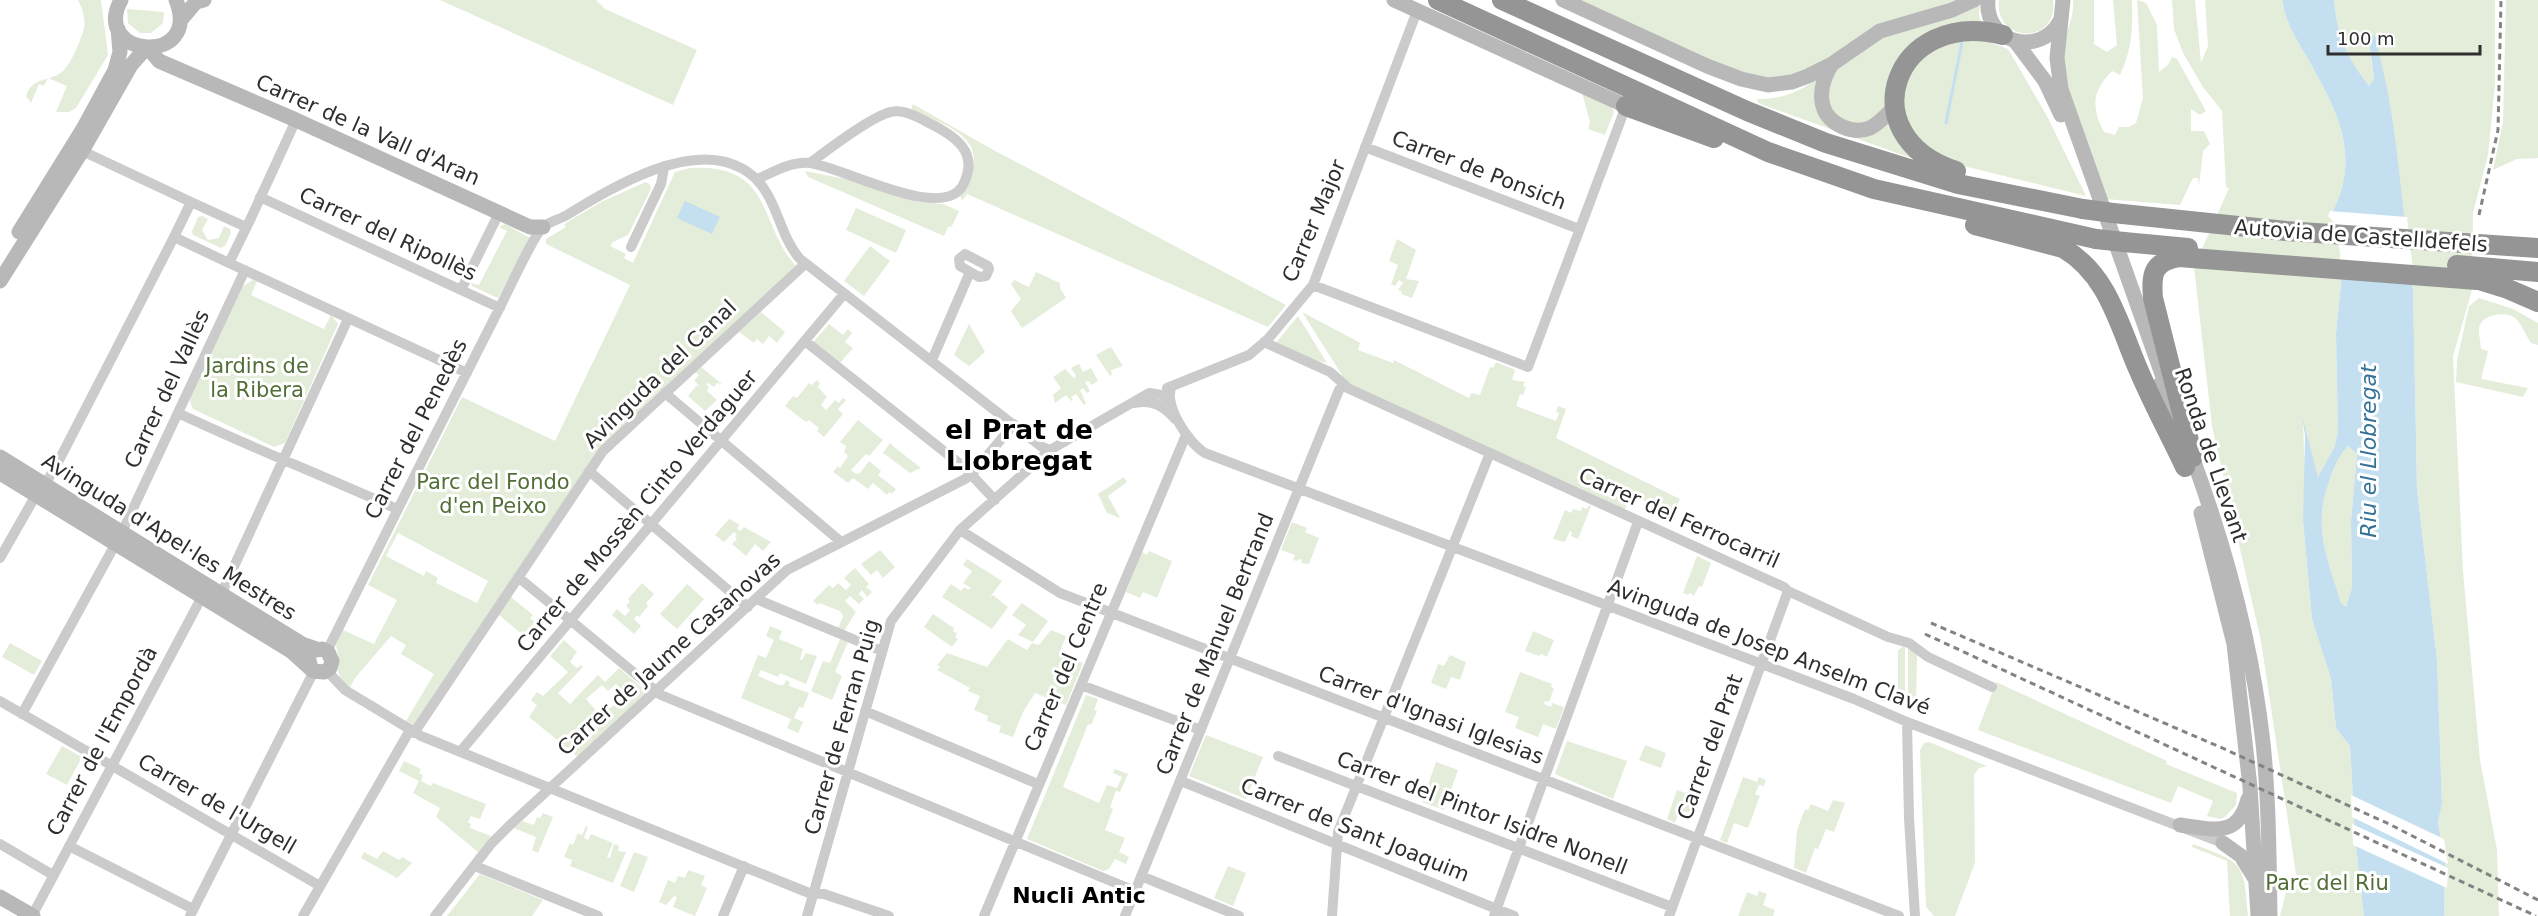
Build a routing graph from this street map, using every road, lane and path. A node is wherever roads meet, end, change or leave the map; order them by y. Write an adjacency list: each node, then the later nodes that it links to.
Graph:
1 (176, 0): 13 (street)
2 (1394, 0): 12 (street)
3 (1438, 0): 29 (highway)
4 (1502, 0): 20 (highway)
5 (1527, 0): 20 (highway)
6 (1563, 0): 21 (street)
7 (1974, 0): 21 (street)
8 (1988, 0): 16 (street, Ronda de Llevant)
9 (2064, 0): 14 (street, Ronda de Llevant)
10 (197, 1): 13 (street)
11 (118, 2): 15 (street)
12 (1417, 11): 24 (street); 27 (street, Carrer Major)
13 (180, 21): 17 (street)
14 (2060, 21): 16 (street); 78 (street, Ronda de Llevant)
15 (118, 29): 18 (street); 28 (street)
16 (2009, 38): 25 (highway); 78 (street, Ronda de Llevant)
17 (164, 44): 18 (street); 22 (street)
18 (147, 49): 19 (street); 23 (street)
19 (159, 62): 22 (street, Carrer de la Vall d'Aran); 23 (street)
20 (1644, 64): 35 (highway)
21 (1832, 64): 25 (street)
22 (177, 68): 26 (street, Carrer de la Vall d'Aran)
23 (127, 75): 28 (street)
24 (1626, 106): 29 (highway); 40 (street)
25 (1895, 107): 35 (highway)
26 (296, 120): 34 (street); 37 (street, Carrer de la Vall d'Aran)
27 (1365, 147): 40 (street, Carrer de Ponsich); 53 (street, Carrer Major)
28 (77, 149): 36 (street); 45 (street); 52 (street)
29 (1768, 152): 33 (highway)
30 (810, 163): 30 (street); 32 (street)
31 (664, 168): 32 (street); 39 (street); 42 (street)
32 (758, 180): 47 (street)
33 (1874, 189): 44 (highway, Autovia de Castelldefels, bridge); 78 (highway)
34 (260, 197): 38 (street); 54 (street, Carrer del Ripollès)
35 (2019, 197): 43 (highway, Autovia de Castelldefels, bridge)
36 (191, 202): 38 (street); 41 (street)
37 (499, 213): 39 (street, Carrer de la Vall d'Aran); 54 (street)
38 (246, 227): 46 (street)
39 (543, 227): 57 (street, Carrer del Penedès)
40 (1579, 229): 53 (street)
41 (174, 237): 46 (street); 83 (street)
42 (631, 247)
43 (2538, 248)
44 (2180, 252): 48 (highway, Autovia de Castelldefels); 78 (highway)
45 (0, 262)
46 (229, 263): 49 (street)
47 (805, 264): 55 (street); 65 (street, Avinguda del Canal)
48 (2424, 268): 51 (highway, Autovia de Castelldefels); 56 (highway)
49 (245, 270): 58 (street); 70 (street, Carrer del Vallès)
50 (970, 272): 61 (street)
51 (2538, 272)
52 (0, 281)
53 (1313, 285): 60 (street, Carrer Major)
54 (461, 290): 57 (street, Carrer del Ripollès)
55 (844, 294): 59 (street, Carrer de Mossèn Cinto Verdaguer); 61 (street)
56 (2538, 302)
57 (500, 308): 62 (street, Carrer del Penedès)
58 (348, 319): 62 (street); 77 (street, Carrer de l'Empordà)
59 (805, 341): 73 (street, Carrer de Mossèn Cinto Verdaguer); 81 (street)
60 (1266, 341): 63 (street, Carrer Major); 64 (street, Carrer del Ferrocarril)
61 (932, 360): 71 (street)
62 (466, 373): 85 (street, Carrer del Penedès)
63 (1172, 386): 66 (street, Carrer Major); 69 (street)
64 (1345, 386): 75 (street, Carrer del Ferrocarril); 82 (street, Carrer de Manuel Bertrand)
65 (665, 393): 73 (street); 79 (street, Avinguda del Canal)
66 (1157, 393): 67 (street, Carrer Major); 68 (street); 69 (street)
67 (1145, 401): 68 (street); 72 (street, Avinguda de Josep Anselm Clavé)
68 (1131, 404): 74 (street)
69 (1172, 405): 72 (street)
70 (178, 413): 77 (street); 89 (street, Carrer del Vallès)
71 (1012, 422): 74 (street); 81 (street)
72 (1183, 430): 82 (street, Avinguda de Josep Anselm Clavé); 98 (street, Carrer del Centre)
73 (721, 440): 87 (street, Carrer de Mossèn Cinto Verdaguer); 90 (street)
74 (1050, 450): 84 (street, Carrer de Ferran Puig)
75 (1490, 453): 86 (street, Carrer del Ferrocarril); 91 (street)
76 (0, 458): 83 (street, Avinguda d'Apel·les Mestres)
77 (282, 459): 85 (street); 95 (street, Carrer de l'Empordà)
78 (2189, 462): 123 (street, Ronda de Llevant); 126 (street, Ronda de Llevant)
79 (589, 471): 87 (street); 93 (street, Avinguda del Canal)
80 (0, 473): 83 (street, Avinguda d'Apel·les Mestres)
81 (971, 475): 84 (street); 90 (street, Carrer de Jaume Casanovas)
82 (1300, 489): 91 (street, Avinguda de Josep Anselm Clavé); 102 (street, Carrer de Manuel Bertrand)
83 (40, 490): 89 (street, Avinguda d'Apel·les Mestres); 92 (street)
84 (995, 500): 88 (street, Carrer de Ferran Puig)
85 (397, 510): 100 (street, Carrer del Penedès)
86 (1638, 522): 94 (street, Carrer del Ferrocarril); 97 (street)
87 (652, 524): 96 (street); 99 (street, Carrer de Mossèn Cinto Verdaguer)
88 (960, 530): 98 (street, Carrer d'Ignasi Iglesias); 101 (street, Carrer de Ferran Puig)
89 (119, 537): 95 (street, Avinguda d'Apel·les Mestres); 110 (street, Carrer del Vallès)
90 (840, 542): 96 (street, Carrer de Jaume Casanovas)
91 (1452, 546): 97 (street, Avinguda de Josep Anselm Clavé); 111 (street)
92 (0, 558)
93 (518, 576): 99 (street); 114 (street, Avinguda del Canal)
94 (1788, 591): 103 (street, Carrer del Prat); 106 (street, Carrer del Ferrocarril)
95 (212, 595): 100 (street, Avinguda d'Apel·les Mestres); 104 (street, Avinguda d'Apel·les Mestres); 117 (street, Carrer de l'Empordà)
96 (752, 603): 101 (street); 107 (street, Carrer de Jaume Casanovas)
97 (1607, 605): 103 (street, Avinguda de Josep Anselm Clavé); 119 (street)
98 (1110, 612): 102 (street, Carrer d'Ignasi Iglesias); 105 (street, Carrer del Centre)
99 (571, 620): 107 (street); 115 (street, Carrer de Mossèn Cinto Verdaguer)
100 (322, 650): 104 (street); 104 (street)
101 (882, 651): 109 (street, Carrer de Ferran Puig)
102 (1230, 659): 111 (street, Carrer d'Ignasi Iglesias); 113 (street, Carrer de Manuel Bertrand)
103 (1761, 663): 112 (street, Avinguda de Josep Anselm Clavé); 128 (street, Carrer del Prat)
104 (317, 670): 114 (street, Avinguda d'Apel·les Mestres); 127 (street)
105 (1081, 685): 113 (street); 121 (street, Carrer del Centre)
106 (1992, 687)
107 (655, 691): 118 (street); 124 (street, Carrer de Jaume Casanovas)
108 (0, 701): 110 (street, Carrer de l'Urgell)
109 (865, 711): 118 (street, Carrer de Ferran Puig); 121 (street)
110 (22, 714): 117 (street, Carrer de l'Urgell)
111 (1386, 718): 119 (street, Carrer d'Ignasi Iglesias); 122 (street)
112 (1907, 722): 125 (street, Avinguda de Josep Anselm Clavé); 161 (street)
113 (1201, 730): 120 (street, Carrer de Manuel Bertrand)
114 (412, 731): 115 (street, Avinguda d'Apel·les Mestres); 141 (street, Avinguda del Canal)
115 (460, 752): 124 (street, Avinguda d'Apel·les Mestres)
116 (1278, 756): 122 (street, Carrer del Pintor Isidre Nonell)
117 (110, 765): 127 (street, Carrer de l'Urgell); 134 (street, Carrer de l'Empordà)
118 (847, 772): 130 (street); 143 (street, Carrer de Ferran Puig)
119 (1544, 780): 128 (street, Carrer d'Ignasi Iglesias); 135 (street)
120 (1181, 781): 133 (street, Carrer de Sant Joaquim); 139 (street, Carrer de Manuel Bertrand)
121 (1038, 784): 130 (street, Carrer del Centre)
122 (1358, 787): 133 (street); 135 (street, Carrer del Pintor Isidre Nonell)
123 (2250, 787): 125 (street); 129 (street, Ronda de Llevant)
124 (550, 788): 136 (street, Carrer de Jaume Casanovas); 137 (street, Avinguda d'Apel·les Mestres)
125 (2180, 825): 131 (street, Avinguda de Josep Anselm Clavé)
126 (2268, 826): 129 (street); 163 (street, Ronda de Llevant)
127 (231, 834): 141 (street, Carrer de l'Urgell); 146 (street)
128 (1698, 838): 147 (street, Carrer del Prat); 160 (street, Carrer d'Ignasi Iglesias)
129 (2254, 841): 131 (street); 140 (street, Ronda de Llevant)
130 (1014, 842): 142 (street); 155 (street, Carrer del Centre)
131 (2223, 843): 140 (street)
132 (0, 844): 138 (street)
133 (1336, 844): 145 (street, Carrer de Sant Joaquim); 158 (street)
134 (69, 846): 138 (street, Carrer de l'Empordà); 146 (street)
135 (1519, 848): 145 (street); 147 (street, Carrer del Pintor Isidre Nonell)
136 (475, 866): 150 (street, Carrer de Jaume Casanovas); 151 (street)
137 (744, 866): 143 (street, Avinguda d'Apel·les Mestres); 152 (street)
138 (53, 875): 148 (street, Carrer de l'Empordà)
139 (1141, 876): 142 (street, Carrer de Manuel Bertrand); 157 (street)
140 (2257, 885): 162 (street, Ronda de Llevant)
141 (320, 886): 149 (street, Avinguda del Canal)
142 (1135, 891): 156 (street, Carrer de Manuel Bertrand)
143 (814, 894): 153 (street, Carrer de Ferran Puig); 154 (street, Avinguda d'Apel·les Mestres)
144 (0, 897): 148 (street)
145 (1496, 912): 159 (street, Carrer de Sant Joaquim)
146 (191, 913)
147 (1673, 913)
148 (32, 916)
149 (303, 916)
150 (435, 916)
151 (598, 916)
152 (723, 916)
153 (807, 916)
154 (889, 916)
155 (984, 916)
156 (1125, 916)
157 (1239, 916)
158 (1332, 916)
159 (1514, 916)
160 (1899, 916)
161 (1916, 916)
162 (2258, 916)
163 (2270, 916)

